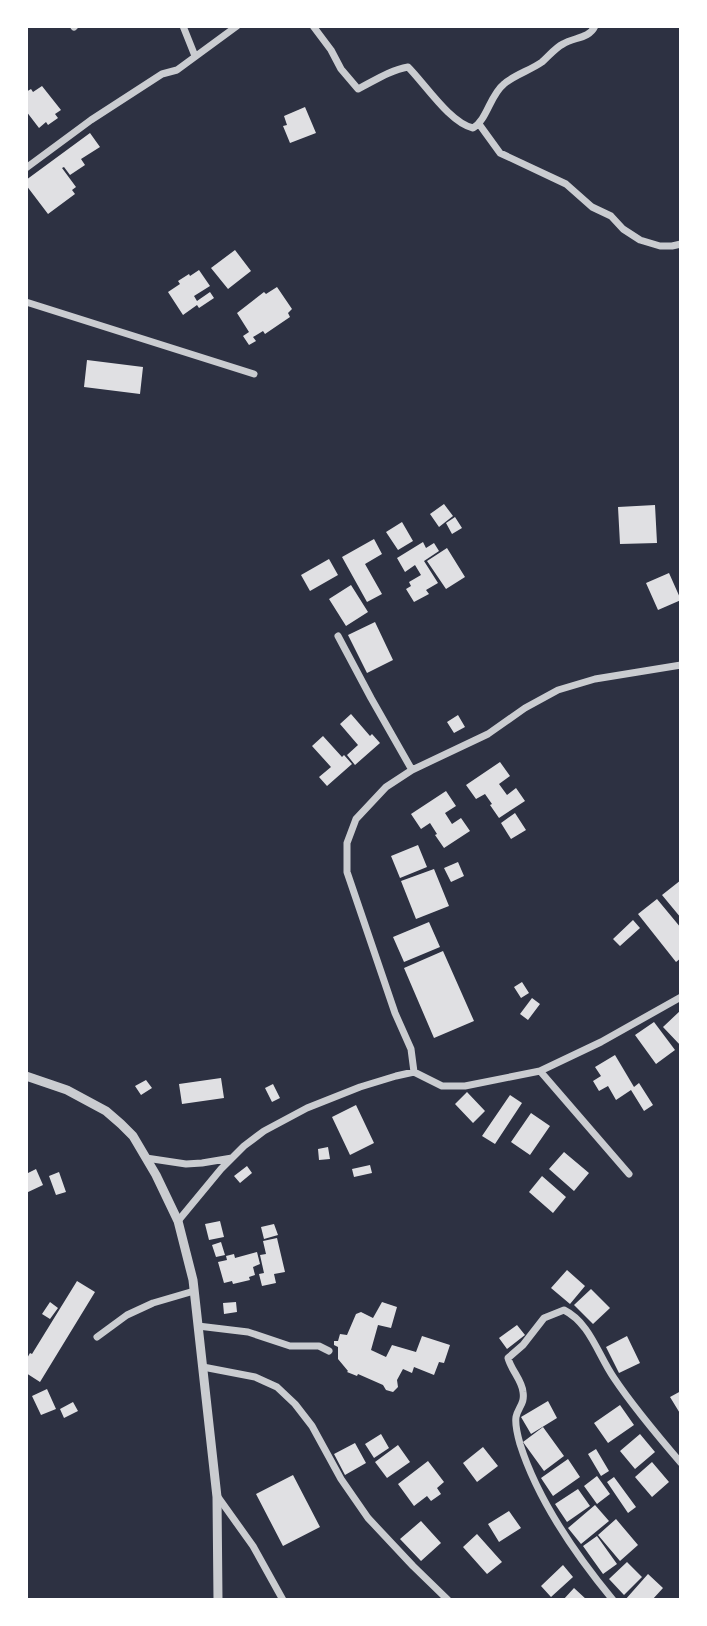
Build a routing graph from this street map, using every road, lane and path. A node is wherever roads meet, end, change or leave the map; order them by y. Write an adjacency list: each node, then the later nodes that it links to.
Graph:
1 (183, 26): 6 (street)
2 (238, 26): 5 (street); 6 (street)
3 (313, 26): 7 (street)
4 (595, 26): 7 (street)
5 (223, 36)
6 (195, 56): 8 (street)
7 (479, 124): 9 (street)
8 (26, 167)
9 (681, 244)
10 (26, 302): 11 (street)
11 (254, 374)
12 (338, 636): 14 (street)
13 (681, 665): 14 (street)
14 (412, 770): 17 (street)
15 (681, 997): 16 (street)
16 (540, 1071): 17 (street); 21 (street)
17 (414, 1072): 20 (street)
18 (26, 1076): 19 (street)
19 (146, 1158): 20 (street); 22 (street)
20 (232, 1158): 22 (street)
21 (629, 1174)
22 (178, 1221): 23 (street)
23 (194, 1291): 24 (street); 25 (street)
24 (198, 1326): 26 (street); 27 (street)
25 (97, 1337)
26 (329, 1351)
27 (203, 1367): 29 (street); 32 (street)
28 (681, 1463): 33 (street)
29 (217, 1497): 30 (street); 31 (street)
30 (218, 1600)
31 (283, 1600)
32 (448, 1600)
33 (613, 1600)

